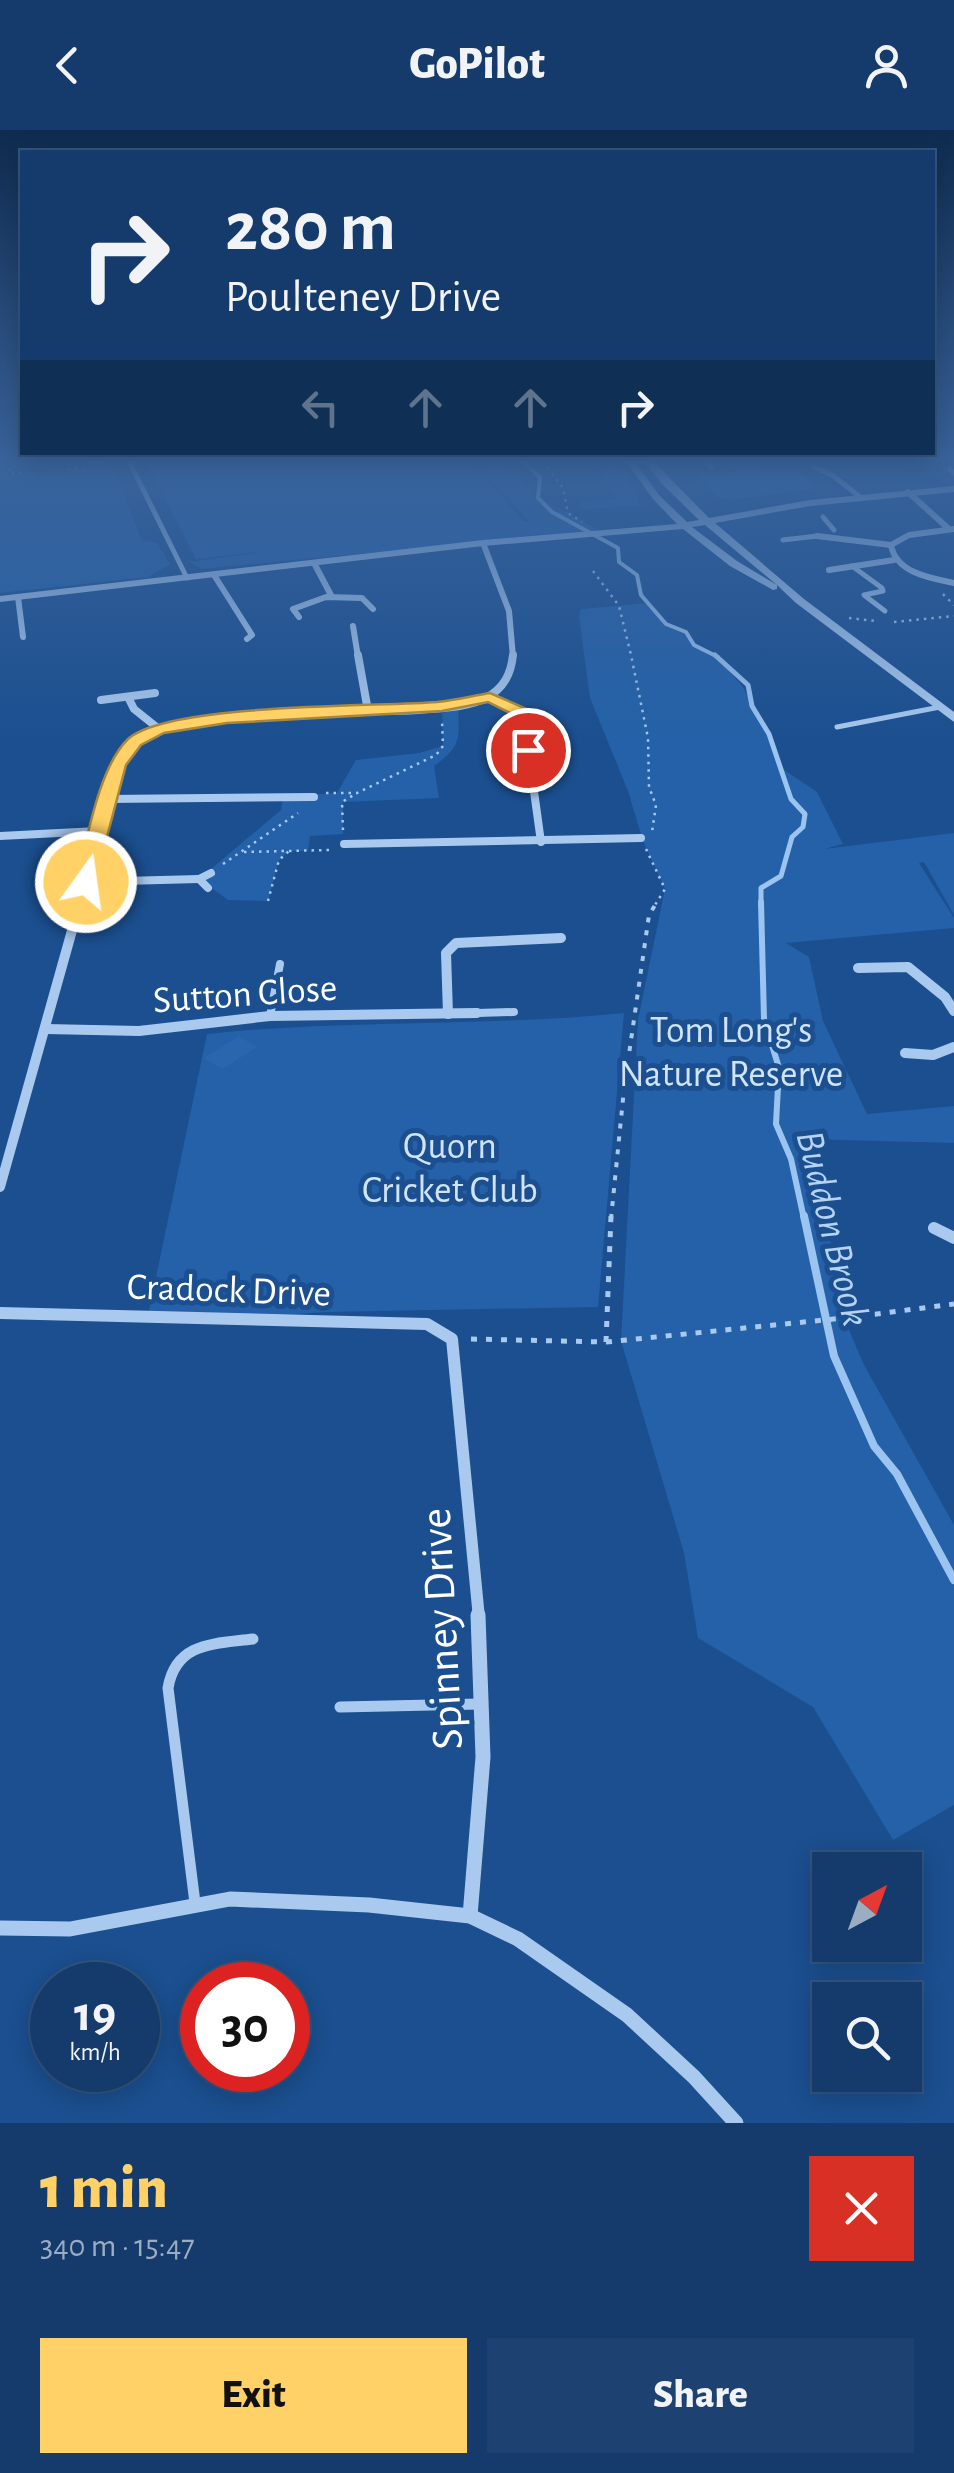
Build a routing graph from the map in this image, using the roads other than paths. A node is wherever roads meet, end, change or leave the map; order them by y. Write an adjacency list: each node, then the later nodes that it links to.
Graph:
1 (175, 554): 13 (lane)
2 (394, 554): 9 (street)
3 (487, 554): 28 (street)
4 (725, 554): 19 (street)
5 (746, 554): 19 (street)
6 (893, 554): 7 (street)
7 (894, 560): 10 (street); 14 (street)
8 (836, 561): 10 (street)
9 (314, 564): 12 (street); 17 (street)
10 (848, 567): 11 (street); 21 (lane)
11 (829, 570)
12 (214, 575): 13 (street); 25 (street)
13 (187, 578): 16 (street)
14 (950, 582): 15 (street)
15 (937, 587)
16 (18, 597): 18 (street); 24 (street)
17 (332, 597): 20 (street); 22 (street)
18 (0, 599)
19 (800, 601): 30 (street)
20 (373, 609)
21 (885, 611)
22 (299, 618)
23 (354, 626): 31 (street)
24 (23, 637)
25 (247, 638)
26 (155, 693): 27 (street)
27 (128, 697): 29 (street); 34 (street)
28 (490, 697): 31 (street); 43 (street)
29 (101, 700)
30 (940, 707): 32 (street); 33 (lane)
31 (368, 711): 34 (street)
32 (954, 718)
33 (837, 727)
34 (159, 728): 37 (street)
35 (283, 797): 36 (street); 37 (street); 38 (street)
36 (314, 797)
37 (108, 799): 40 (street)
38 (281, 810)
39 (375, 829): 45 (street)
40 (98, 830): 41 (street); 48 (street)
41 (0, 836)
42 (641, 838): 43 (street)
43 (541, 842): 45 (street)
44 (344, 844): 45 (street)
45 (374, 844)
46 (210, 873): 47 (street)
47 (199, 879): 48 (street); 49 (street)
48 (86, 882): 58 (street)
49 (208, 888)
50 (561, 938): 56 (street)
51 (280, 964): 57 (lane)
52 (858, 968): 53 (street)
53 (954, 1011)
54 (514, 1012): 55 (lane)
55 (477, 1013): 56 (street, Sutton Close)
56 (448, 1014): 57 (street, Sutton Close)
57 (270, 1016): 58 (street, Sutton Close)
58 (46, 1029): 61 (street)
59 (954, 1047): 60 (street)
60 (905, 1054)
61 (2, 1167): 62 (street)
62 (0, 1187)
63 (934, 1228): 64 (street)
64 (954, 1238)
65 (0, 1313): 66 (street, Cradock Drive)
66 (452, 1339): 68 (street, Spinney Drive)
67 (253, 1639): 70 (lane)
68 (484, 1704): 69 (lane); 71 (street, Spinney Drive)
69 (340, 1707)
70 (196, 1904): 71 (street); 72 (street)
71 (470, 1916): 73 (street)
72 (0, 1928)
73 (736, 2123)

